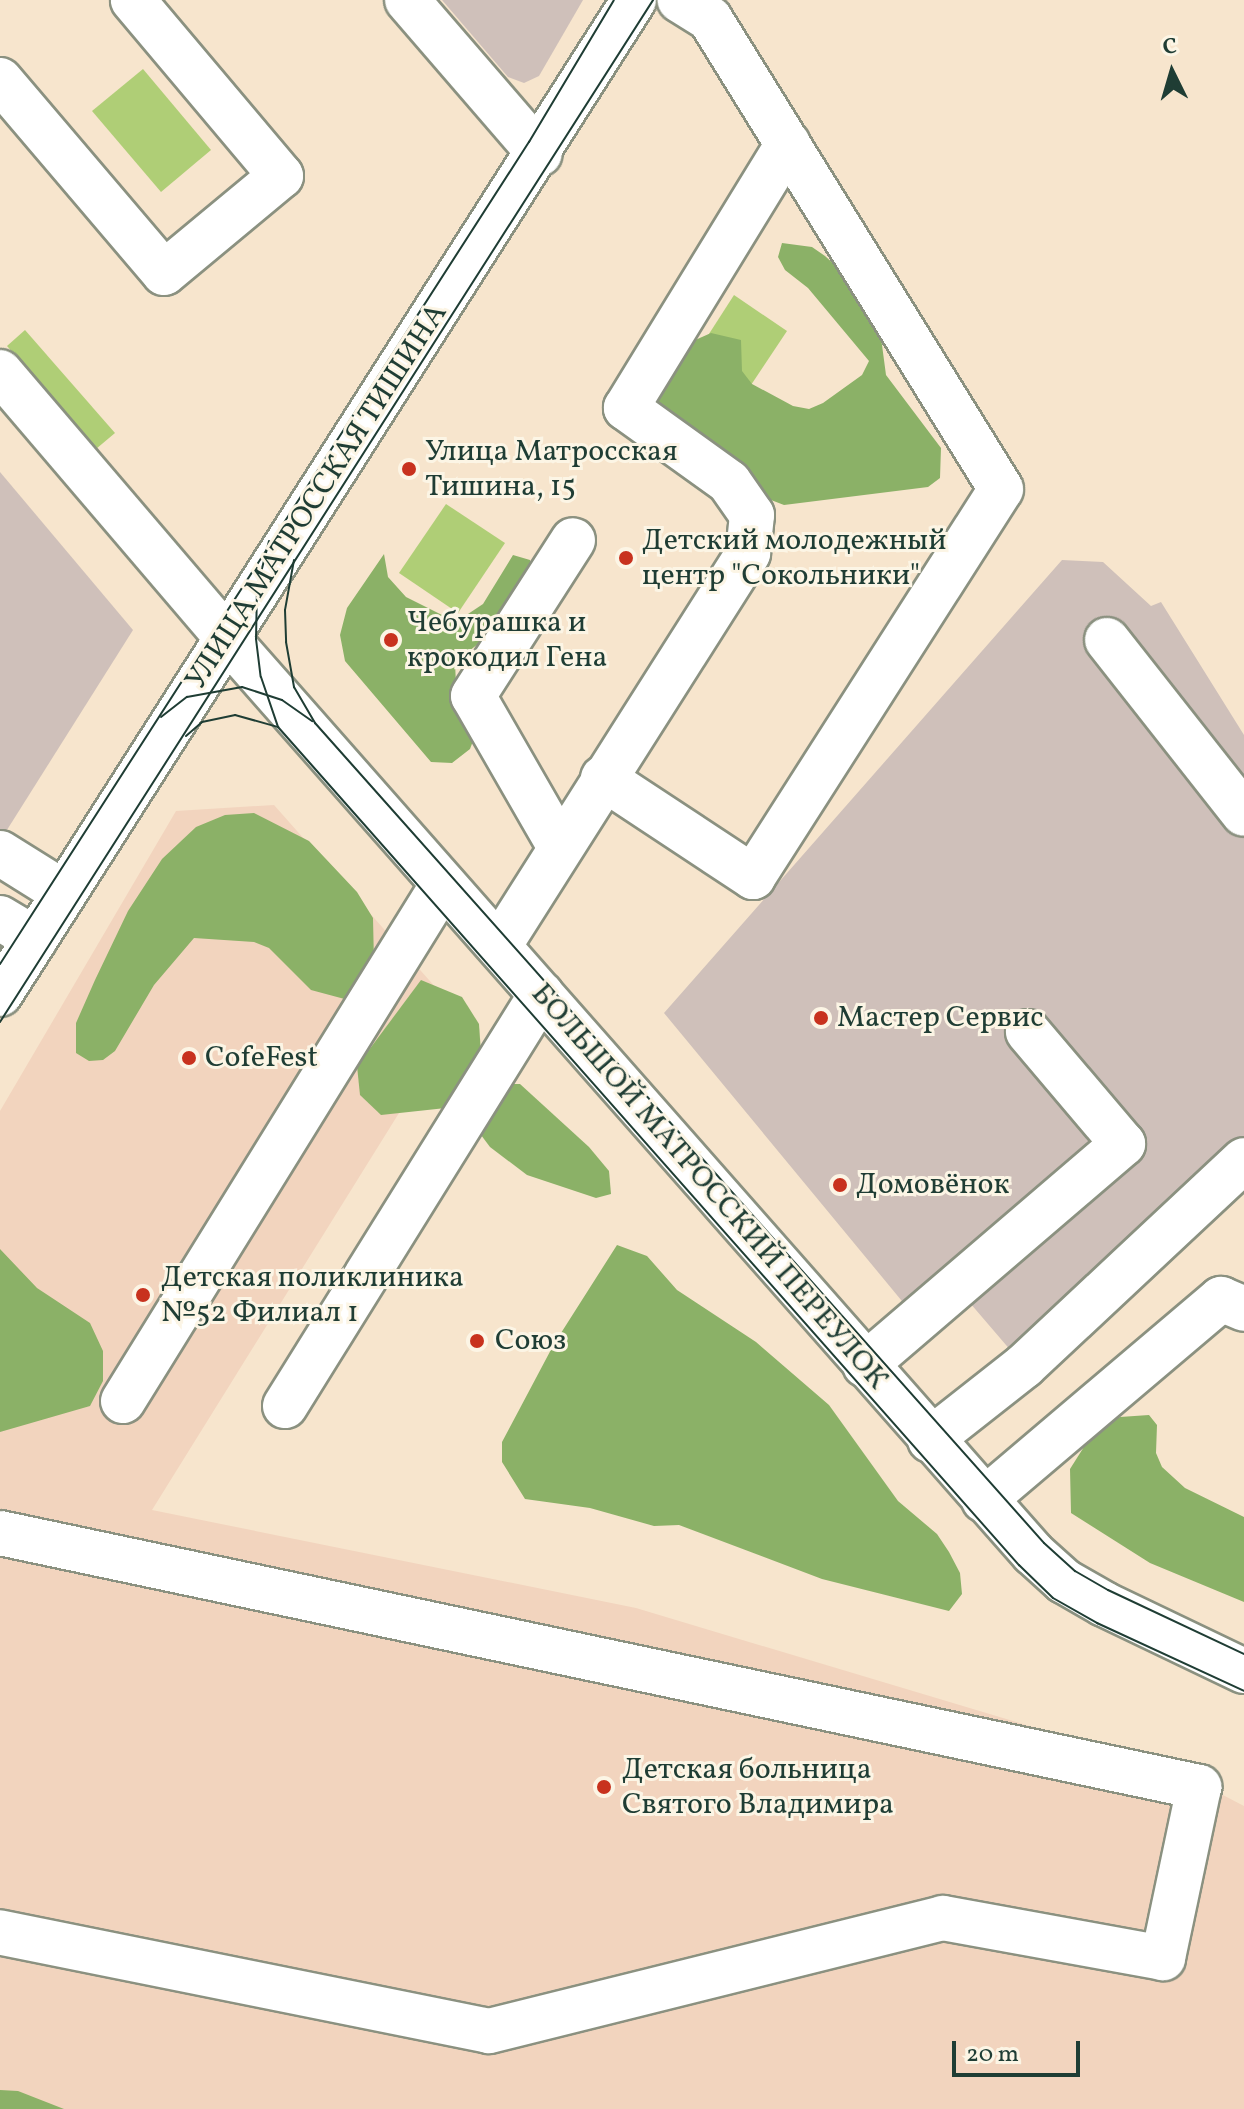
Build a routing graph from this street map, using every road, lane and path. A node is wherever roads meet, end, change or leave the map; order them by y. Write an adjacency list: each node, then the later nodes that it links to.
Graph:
1 (133, 0): 5 (street)
2 (407, 0): 7 (street)
3 (634, 0): 7 (street, УЛИЦА МАТРОССКАЯ ТИШИНА)
4 (680, 0): 6 (street)
5 (0, 80)
6 (788, 144): 12 (street); 12 (street)
7 (540, 154): 10 (street, УЛИЦА МАТРОССКАЯ ТИШИНА)
8 (0, 372): 10 (street, БОЛЬШОЙ МАТРОССКИЙ ПЕРЕУЛОК)
9 (573, 540): 14 (street)
10 (226, 637): 16 (street, БОЛЬШОЙ МАТРОССКИЙ ПЕРЕУЛОК); 17 (street, УЛИЦА МАТРОССКАЯ ТИШИНА)
11 (1107, 640): 13 (street)
12 (603, 778): 14 (street)
13 (1244, 814)
14 (560, 847): 19 (street)
15 (0, 853): 17 (street)
16 (443, 884): 19 (street, БОЛЬШОЙ МАТРОССКИЙ ПЕРЕУЛОК); 26 (street)
17 (64, 893): 18 (street, УЛИЦА МАТРОССКАЯ ТИШИНА)
18 (17, 928): 20 (street, УЛИЦА МАТРОССКАЯ ТИШИНА)
19 (499, 946): 21 (street, БОЛЬШОЙ МАТРОССКИЙ ПЕРЕУЛОК)
20 (0, 994)
21 (541, 994): 25 (street, БОЛЬШОЙ МАТРОССКИЙ ПЕРЕУЛОК); 27 (street)
22 (1028, 1032): 25 (street)
23 (1244, 1160): 28 (street)
24 (1244, 1309): 29 (street)
25 (865, 1365): 28 (street, БОЛЬШОЙ МАТРОССКИЙ ПЕРЕУЛОК)
26 (123, 1401)
27 (285, 1406)
28 (930, 1440): 29 (street, БОЛЬШОЙ МАТРОССКИЙ ПЕРЕУЛОК)
29 (984, 1500): 31 (street, БОЛЬШОЙ МАТРОССКИЙ ПЕРЕУЛОК)
30 (0, 1533): 32 (street)
31 (1244, 1671)
32 (0, 1932)

